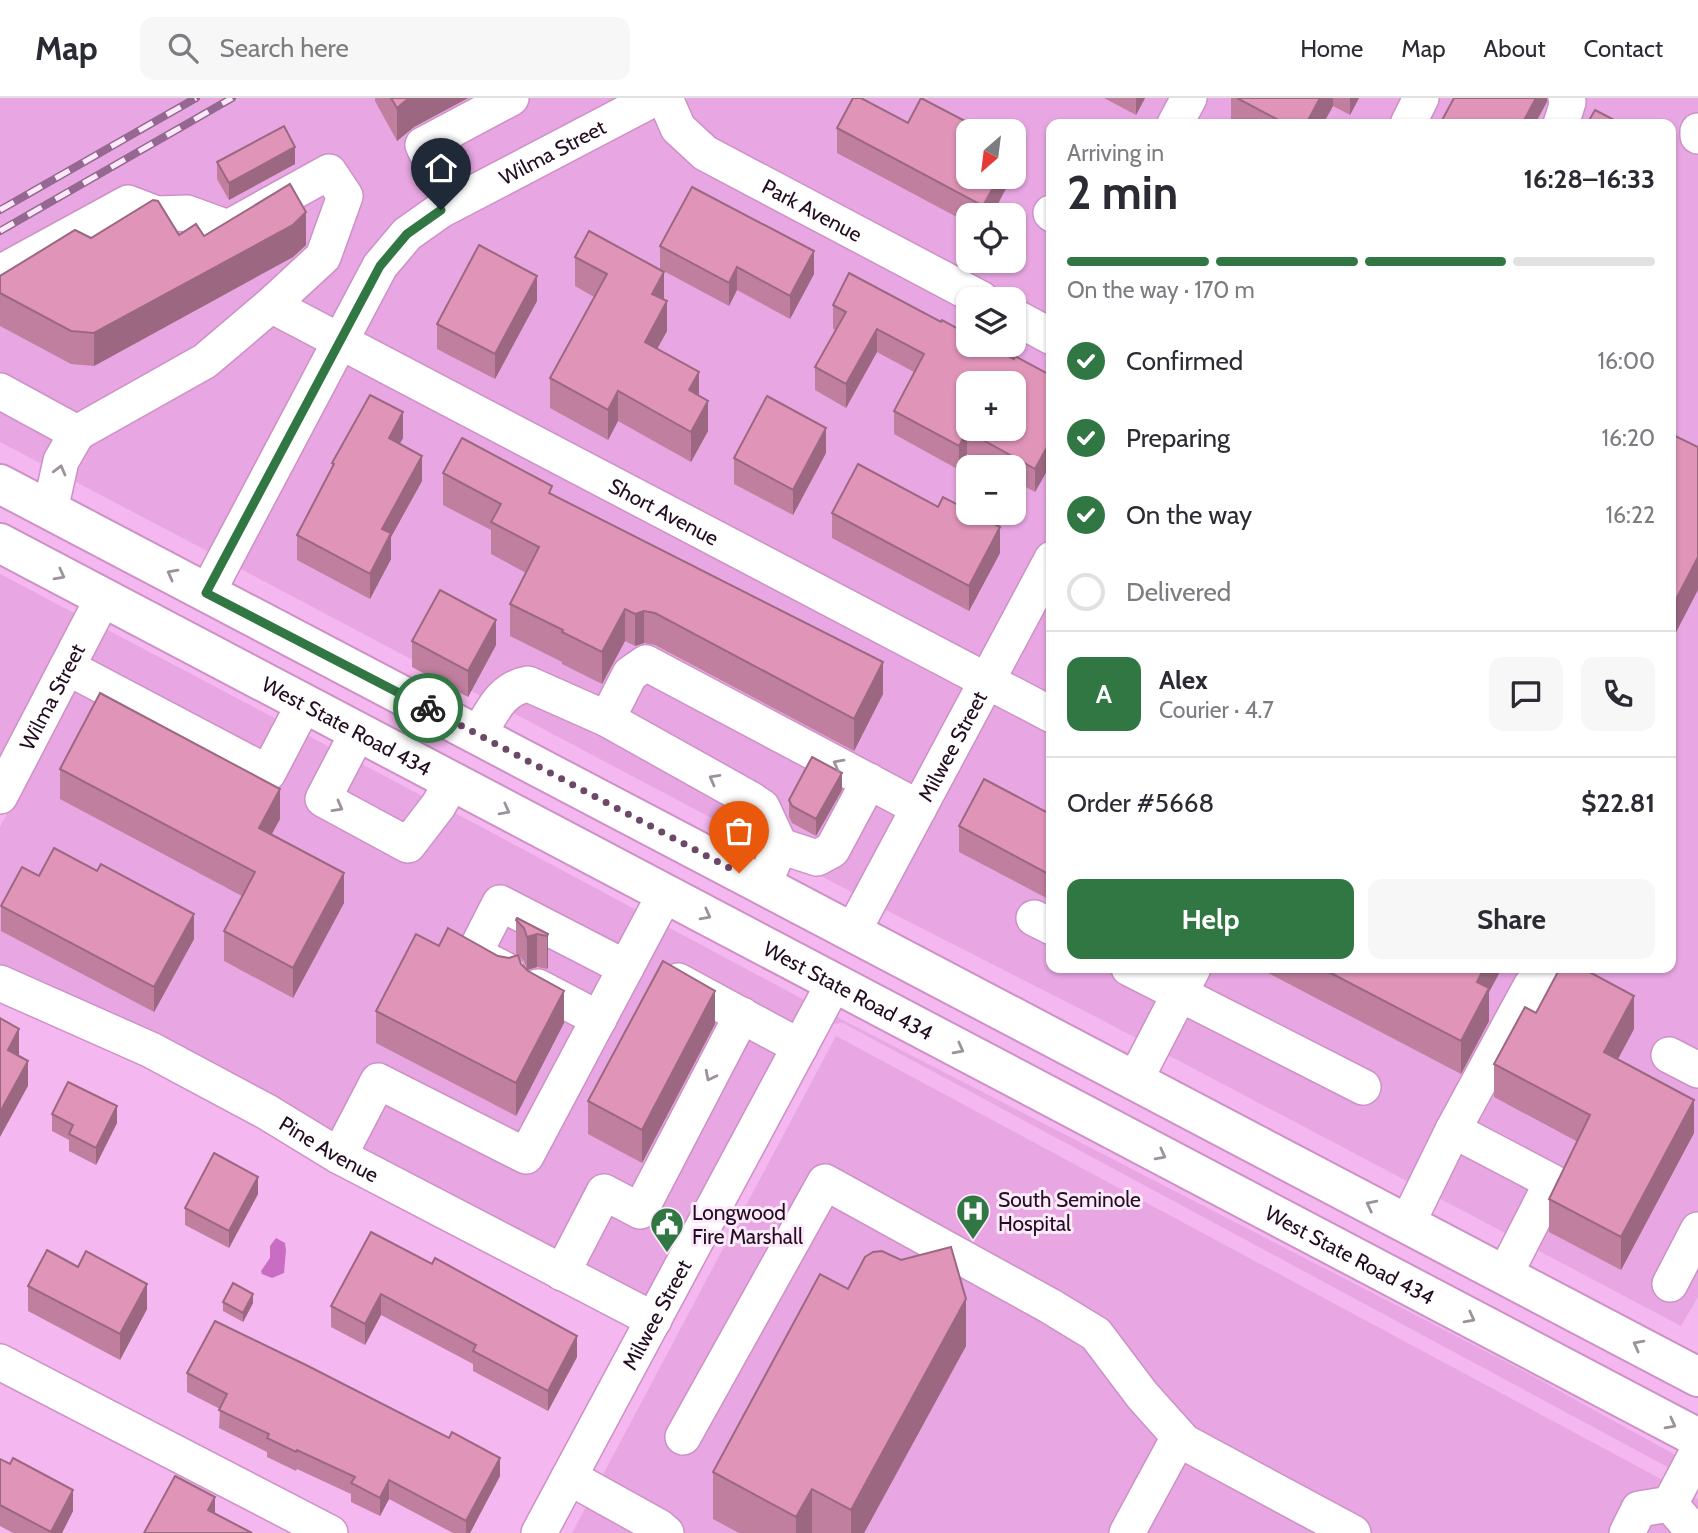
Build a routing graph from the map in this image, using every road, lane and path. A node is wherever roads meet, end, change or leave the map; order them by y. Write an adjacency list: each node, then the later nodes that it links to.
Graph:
1 (511, 98): 12 (street)
2 (655, 98): 12 (street, Wilma Street)
3 (665, 98): 14 (street, Park Avenue)
4 (1189, 98): 7 (street)
5 (1421, 98): 8 (street)
6 (1566, 98): 9 (street)
7 (1178, 119)
8 (1410, 119)
9 (1562, 119)
10 (1698, 131): 11 (street)
11 (1698, 136)
12 (451, 204): 18 (street, Wilma Street)
13 (0, 273): 15 (street)
14 (958, 287)
15 (271, 305): 18 (street, Short Avenue); 20 (street)
16 (1026, 323): 17 (street)
17 (1046, 334)
18 (341, 341): 25 (street, Wilma Street); 28 (street, Short Avenue)
19 (0, 391): 20 (street)
20 (77, 433): 22 (street, one-way to 20)
21 (0, 484): 22 (main road)
22 (50, 510): 25 (main road, one-way to 22)
23 (0, 543): 26 (main road, West State Road 434, one-way to 26)
24 (1046, 570): 28 (street, Milwee Street)
25 (206, 593): 33 (main road)
26 (103, 598): 27 (street, Wilma Street); 29 (main road, West State Road 434)
27 (67, 667): 29 (street); 36 (street, Wilma Street)
28 (986, 683): 30 (street, Short Avenue); 37 (street, Milwee Street)
29 (304, 704): 32 (main road, West State Road 434)
30 (1046, 712)
31 (607, 719): 33 (street); 34 (street, one-way to 31); 38 (street, one-way to 31)
32 (358, 732): 35 (main road, West State Road 434); 35 (street, one-way to 35)
33 (478, 735): 39 (main road)
34 (869, 781): 37 (street); 38 (street)
35 (452, 782): 40 (main road, West State Road 434, one-way to 40)
36 (0, 796)
37 (919, 808): 41 (street, Milwee Street)
38 (780, 846): 39 (street)
39 (763, 886): 41 (main road)
40 (665, 894): 42 (main road, West State Road 434, one-way to 42); 43 (street)
41 (852, 933): 42 (main road); 45 (main road)
42 (747, 937): 51 (main road, West State Road 434)
43 (626, 968): 44 (street); 54 (street)
44 (507, 971)
45 (928, 973): 51 (main road); 56 (main road)
46 (1151, 973): 49 (street)
47 (1559, 973): 58 (street)
48 (678, 981): 53 (street)
49 (1186, 981): 56 (street); 57 (street)
50 (0, 983): 59 (street, Pine Avenue)
51 (834, 983): 55 (street, Milwee Street); 70 (main road, West State Road 434, one-way to 70)
52 (538, 987): 54 (street)
53 (742, 1015): 55 (street); 62 (street, one-way to 62)
54 (599, 1019): 59 (street)
55 (800, 1047): 65 (street, Milwee Street)
56 (1133, 1082): 60 (main road, one-way to 56)
57 (1363, 1087)
58 (1452, 1130): 60 (street); 63 (street)
59 (339, 1156): 62 (street, Pine Avenue)
60 (1407, 1224): 63 (main road)
61 (1698, 1230): 64 (street)
62 (562, 1273): 65 (street, Pine Avenue)
63 (1504, 1276): 67 (main road, one-way to 63)
64 (1670, 1284)
65 (654, 1320): 72 (street, Milwee Street)
66 (0, 1362): 74 (street)
67 (1698, 1377)
68 (683, 1437): 69 (street)
69 (1179, 1437): 77 (street); 78 (street)
70 (1698, 1438)
71 (1698, 1451): 73 (street)
72 (569, 1477): 75 (street, Milwee Street); 76 (street)
73 (1670, 1504): 79 (street); 80 (street)
74 (330, 1533)
75 (539, 1533)
76 (666, 1533)
77 (1127, 1533)
78 (1353, 1533)
79 (1627, 1533)
80 (1695, 1533)

